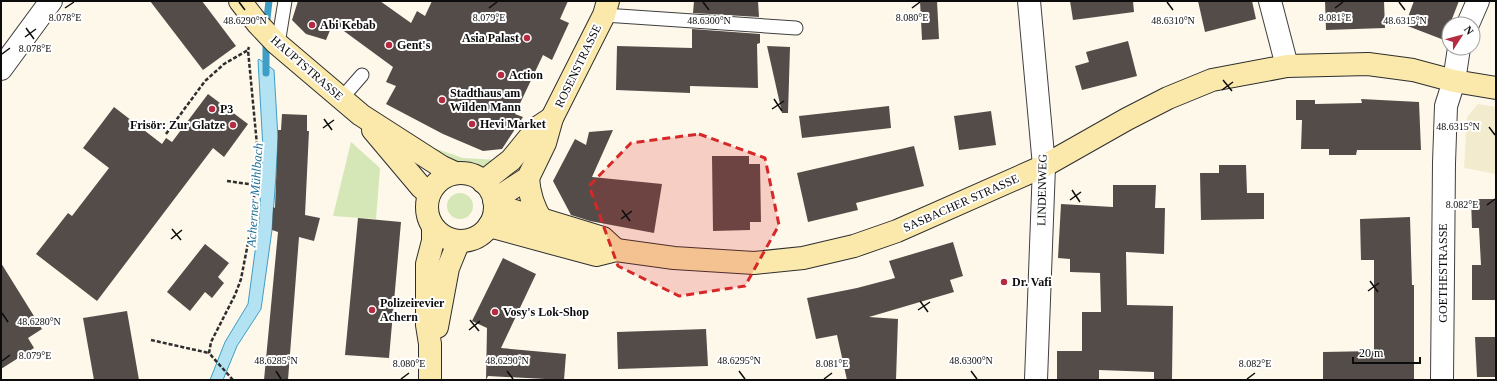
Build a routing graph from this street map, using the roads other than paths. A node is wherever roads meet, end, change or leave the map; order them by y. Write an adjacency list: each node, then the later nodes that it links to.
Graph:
1 (51, 1): 13 (street)
2 (240, 1): 10 (street, HAUPTSTRASSE)
3 (285, 1): 10 (lane)
4 (1029, 1): 20 (street, LINDENWEG)
5 (1270, 1): 12 (street)
6 (1478, 1): 8 (street)
7 (606, 8): 9 (lane, ROSENSTRASSE); 19 (street, ROSENSTRASSE)
8 (1471, 16)
9 (796, 28)
10 (277, 43): 17 (street, HAUPTSTRASSE)
11 (1457, 56): 15 (street, GOETHESTRASSE)
12 (1287, 66): 15 (street, SASBACHER STRASSE); 20 (street, SASBACHER STRASSE)
13 (1, 69)
14 (362, 75): 17 (lane)
15 (1454, 81): 16 (street, SASBACHER STRASSE); 34 (street, GOETHESTRASSE)
16 (1496, 88)
17 (341, 99): 18 (street, HAUPTSTRASSE)
18 (361, 116): 21 (street, HAUPTSTRASSE); 24 (street, HAUPTSTRASSE)
19 (552, 118): 22 (street, ROSENSTRASSE); 23 (street, ROSENSTRASSE)
20 (1044, 166): 30 (street, SASBACHER STRASSE); 33 (street, LINDENWEG)
21 (455, 173): 23 (street); 24 (street)
22 (528, 178): 25 (street); 26 (street)
23 (484, 182): 25 (street)
24 (429, 194): 28 (street)
25 (494, 203): 26 (street); 27 (street)
26 (542, 220): 30 (street)
27 (489, 226): 29 (street); 30 (street, SASBACHER STRASSE)
28 (433, 227): 29 (street); 31 (street)
29 (459, 241): 31 (street)
30 (616, 250)
31 (430, 344): 32 (street)
32 (430, 380)
33 (1036, 380)
34 (1442, 380)

